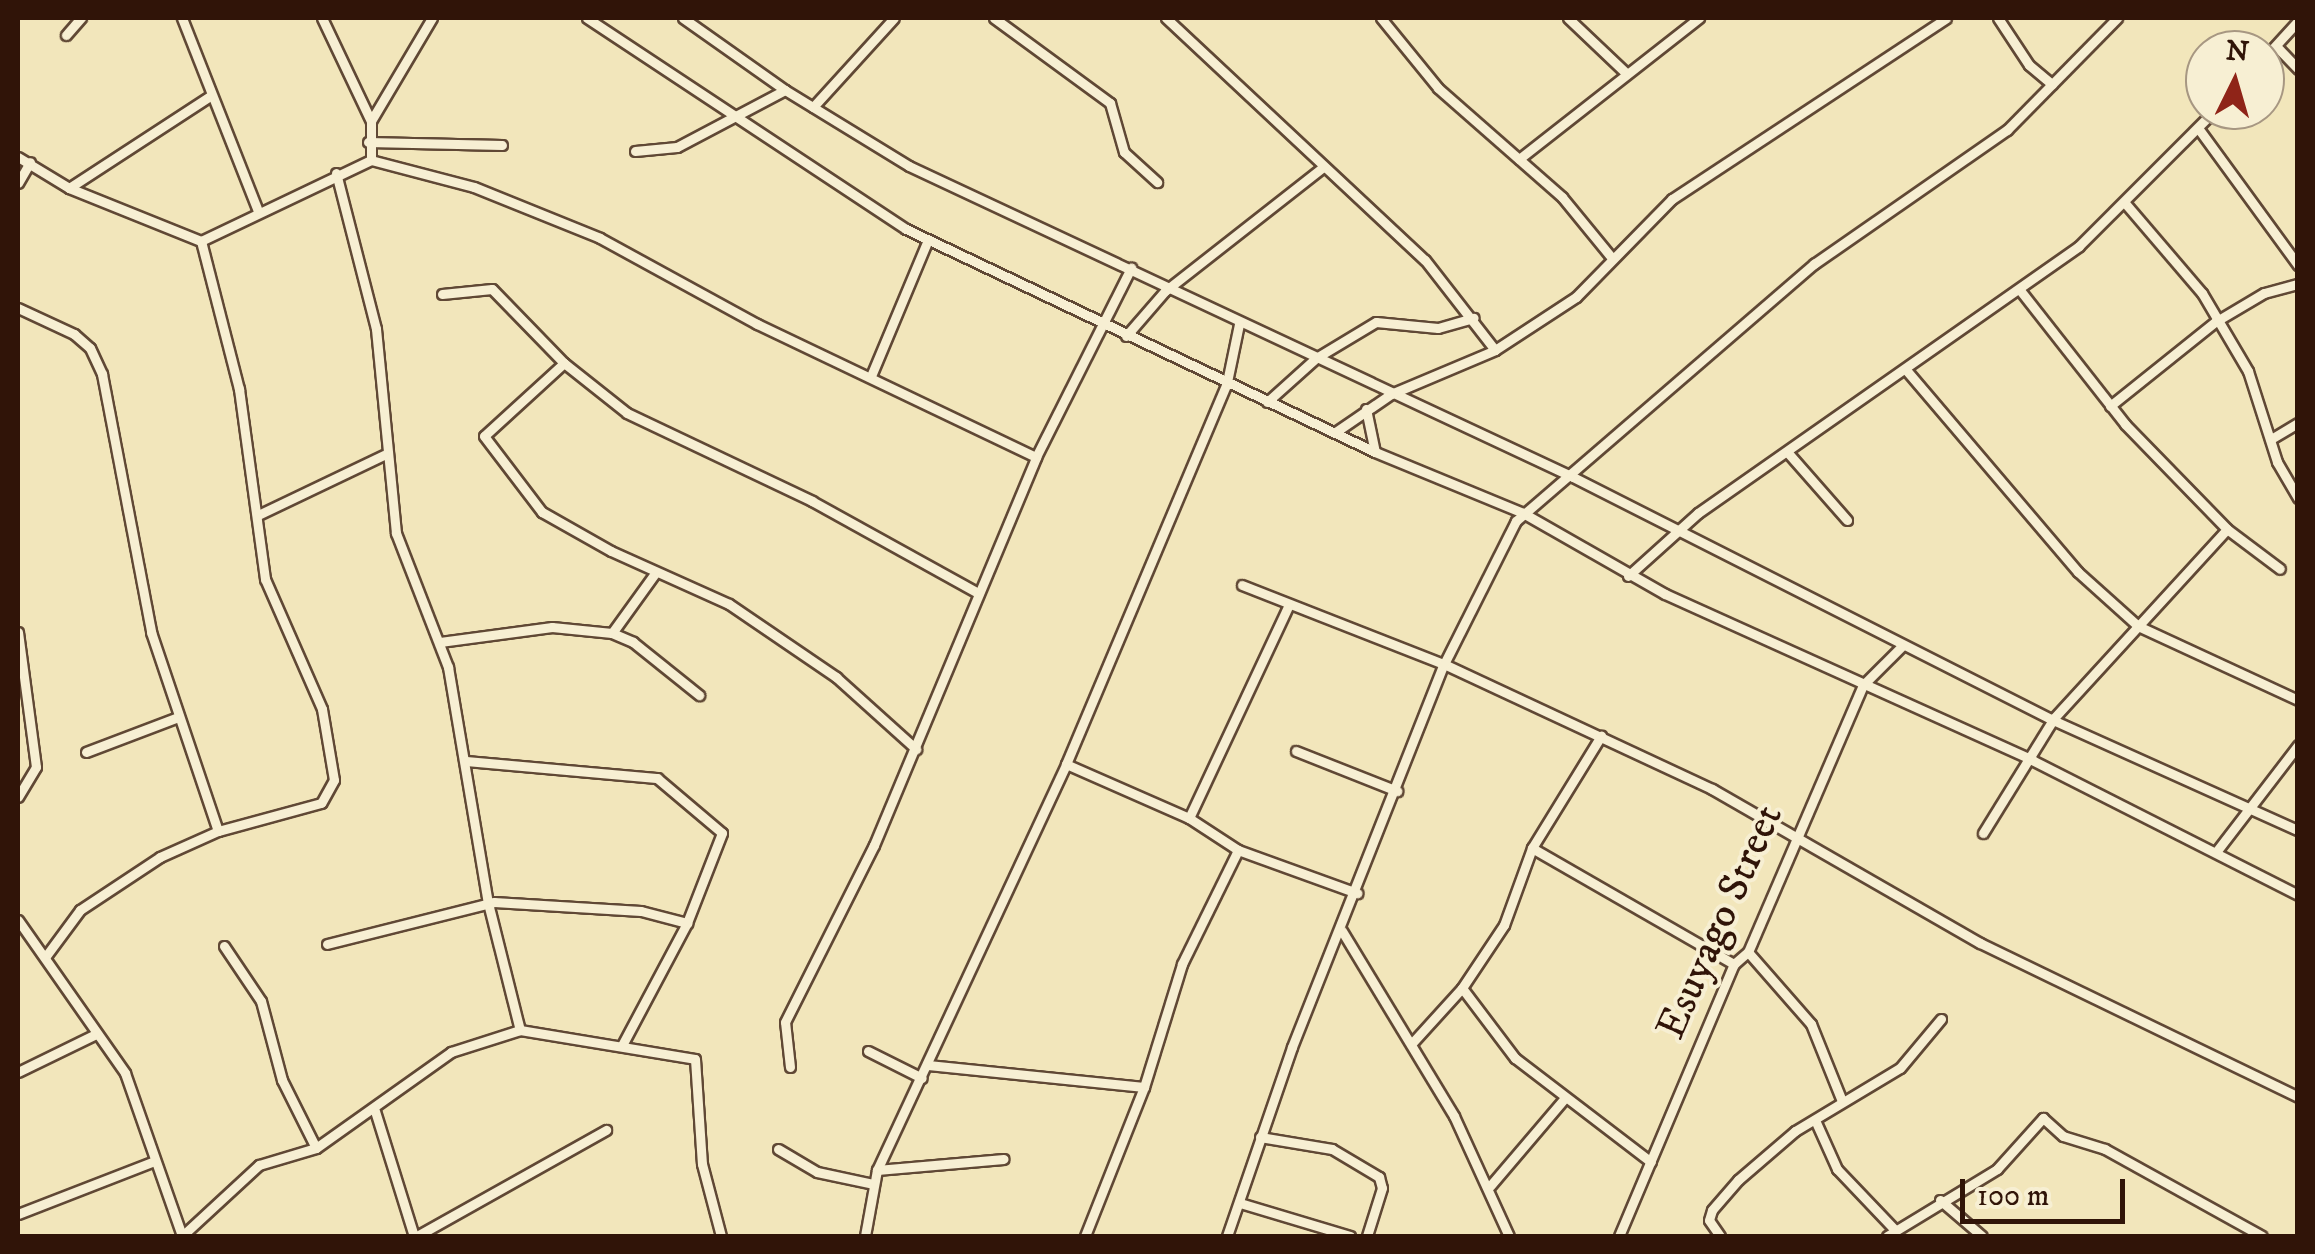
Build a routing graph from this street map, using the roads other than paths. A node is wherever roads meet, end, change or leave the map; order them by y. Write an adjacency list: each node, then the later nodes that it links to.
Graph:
1 (82, 18): 16 (street)
2 (182, 18): 20 (street)
3 (322, 18): 23 (street)
4 (432, 18): 23 (street)
5 (588, 18): 22 (street)
6 (684, 18): 19 (street)
7 (894, 18): 21 (street)
8 (994, 18): 36 (street)
9 (1166, 18): 33 (street)
10 (1381, 18): 30 (street)
11 (1568, 18): 17 (street)
12 (1699, 18): 17 (street)
13 (1946, 18): 42 (street)
14 (1998, 18): 18 (street)
15 (2117, 18): 18 (street)
16 (66, 35)
17 (1625, 72): 30 (street)
18 (2052, 84): 72 (street)
19 (784, 90): 21 (street); 22 (street)
20 (210, 96): 37 (street); 39 (street)
21 (813, 107): 44 (street)
22 (732, 118): 28 (street); 40 (street)
23 (371, 121): 26 (street)
24 (2196, 130): 38 (street)
25 (2199, 130): 43 (street)
26 (368, 142): 27 (street); 31 (street)
27 (502, 145)
28 (635, 152)
29 (18, 158): 32 (street)
30 (1519, 158): 42 (street)
31 (371, 160): 34 (street); 59 (street)
32 (30, 162): 35 (street); 37 (street)
33 (1323, 167): 46 (street); 50 (street)
34 (336, 173): 39 (street); 69 (street)
35 (18, 182)
36 (1156, 182)
37 (69, 188): 41 (street)
38 (2125, 202): 47 (street); 51 (street)
39 (258, 211): 41 (street)
40 (928, 240): 52 (street); 59 (street)
41 (201, 241): 75 (street)
42 (1612, 258): 55 (street)
43 (2298, 265)
44 (1131, 268): 46 (street); 52 (street)
45 (2298, 284): 51 (street)
46 (1165, 290): 53 (street); 54 (street)
47 (2020, 290): 58 (street); 63 (street)
48 (442, 294): 57 (street)
49 (18, 308): 94 (street)
50 (1474, 318): 55 (street); 56 (street)
51 (2215, 322): 63 (street); 67 (street)
52 (1104, 324): 54 (street); 71 (street)
53 (1239, 324): 56 (street); 60 (street)
54 (1126, 336): 60 (street)
55 (1495, 350): 61 (street)
56 (1316, 358): 61 (street); 62 (street)
57 (564, 363): 80 (street); 83 (street)
58 (1907, 372): 70 (street); 85 (street)
59 (871, 376): 71 (street)
60 (1227, 382): 62 (street); 103 (street)
61 (1390, 394): 64 (street); 72 (street)
62 (1267, 402): 66 (street)
63 (2110, 406): 78 (street)
64 (1366, 409): 66 (street); 68 (street)
65 (2298, 423): 67 (street)
66 (1337, 431): 68 (street)
67 (2272, 439): 73 (street)
68 (1375, 452): 74 (street)
69 (384, 454): 75 (street); 88 (street)
70 (1789, 454): 76 (street); 77 (street)
71 (1036, 457): 83 (street)
72 (1573, 477): 74 (street); 77 (street)
73 (2298, 498)
74 (1523, 513): 81 (street); 90 (street)
75 (258, 515): 109 (street)
76 (1847, 520)
77 (1678, 530): 81 (street); 89 (street)
78 (2227, 530): 79 (street); 85 (street)
79 (2280, 569)
80 (656, 572): 87 (street); 98 (street)
81 (1628, 576): 91 (street)
82 (1242, 586): 84 (street)
83 (978, 593): 98 (street)
84 (1289, 605): 90 (street); 107 (street)
85 (2138, 626): 93 (street); 95 (street)
86 (18, 632): 105 (street)
87 (612, 633): 88 (street); 92 (street)
88 (440, 642): 102 (street)
89 (1901, 647): 91 (street, Esuyago Street); 95 (street)
90 (1444, 664): 96 (street); 104 (street)
91 (1863, 685): 101 (street); 110 (street, Esuyago Street)
92 (699, 696)
93 (2298, 700)
94 (178, 717): 100 (street); 109 (street)
95 (2054, 721): 101 (street); 106 (street)
96 (1601, 736): 110 (street); 112 (street)
97 (2298, 745): 106 (street)
98 (916, 749): 134 (street)
99 (1296, 751): 104 (street)
100 (86, 752)
101 (2032, 760): 111 (street); 114 (street)
102 (466, 761): 117 (street); 119 (street)
103 (1066, 764): 107 (street); 133 (street)
104 (1397, 791): 115 (street)
105 (18, 797)
106 (2253, 808): 108 (street); 114 (street)
107 (1190, 818): 113 (street)
108 (2298, 830)
109 (218, 831): 124 (street)
110 (1795, 832): 123 (street, Esuyago Street); 139 (street)
111 (1984, 833)
112 (1532, 848): 125 (street); 126 (street)
113 (1238, 850): 115 (street); 137 (street)
114 (2216, 852): 116 (street)
115 (1357, 893): 120 (street)
116 (2298, 896)
117 (488, 903): 119 (street); 121 (street); 128 (street)
118 (18, 920): 124 (street)
119 (687, 923): 131 (street)
120 (1342, 931): 130 (street); 144 (street)
121 (327, 944)
122 (224, 946): 145 (street)
123 (1748, 952): 125 (street, Esuyago Street); 140 (street)
124 (46, 956): 129 (street)
125 (1734, 964): 149 (street, Esuyago Street)
126 (1462, 988): 130 (street); 138 (street)
127 (1941, 1019): 140 (street)
128 (520, 1030): 131 (street); 141 (street)
129 (96, 1034): 135 (street); 148 (street)
130 (1414, 1042): 152 (street)
131 (622, 1044): 159 (street)
132 (868, 1052): 136 (street)
133 (928, 1065): 136 (street); 137 (street)
134 (790, 1068)
135 (18, 1072)
136 (922, 1078): 150 (street)
137 (1144, 1087): 161 (street)
138 (1566, 1098): 149 (street); 152 (street)
139 (2298, 1098)
140 (1842, 1101): 142 (street)
141 (374, 1111): 145 (street); 158 (street)
142 (1815, 1120): 156 (street); 167 (street)
143 (606, 1130): 158 (street)
144 (1260, 1137): 154 (street); 164 (street)
145 (316, 1148): 157 (street)
146 (778, 1149): 151 (street)
147 (1004, 1159): 150 (street)
148 (152, 1162): 155 (street); 157 (street)
149 (1651, 1162): 166 (street, Esuyago Street)
150 (877, 1170): 151 (street)
151 (873, 1184): 160 (street)
152 (1490, 1186): 165 (street)
153 (1940, 1200): 156 (street); 168 (street); 169 (street)
154 (1240, 1203): 162 (street); 163 (street)
155 (18, 1214)
156 (1891, 1233)
157 (182, 1236)
158 (415, 1236)
159 (721, 1236)
160 (866, 1236)
161 (1085, 1236)
162 (1227, 1236)
163 (1350, 1236)
164 (1366, 1236)
165 (1509, 1236)
166 (1620, 1236)
167 (1720, 1236)
168 (1982, 1236)
169 (2262, 1236)

